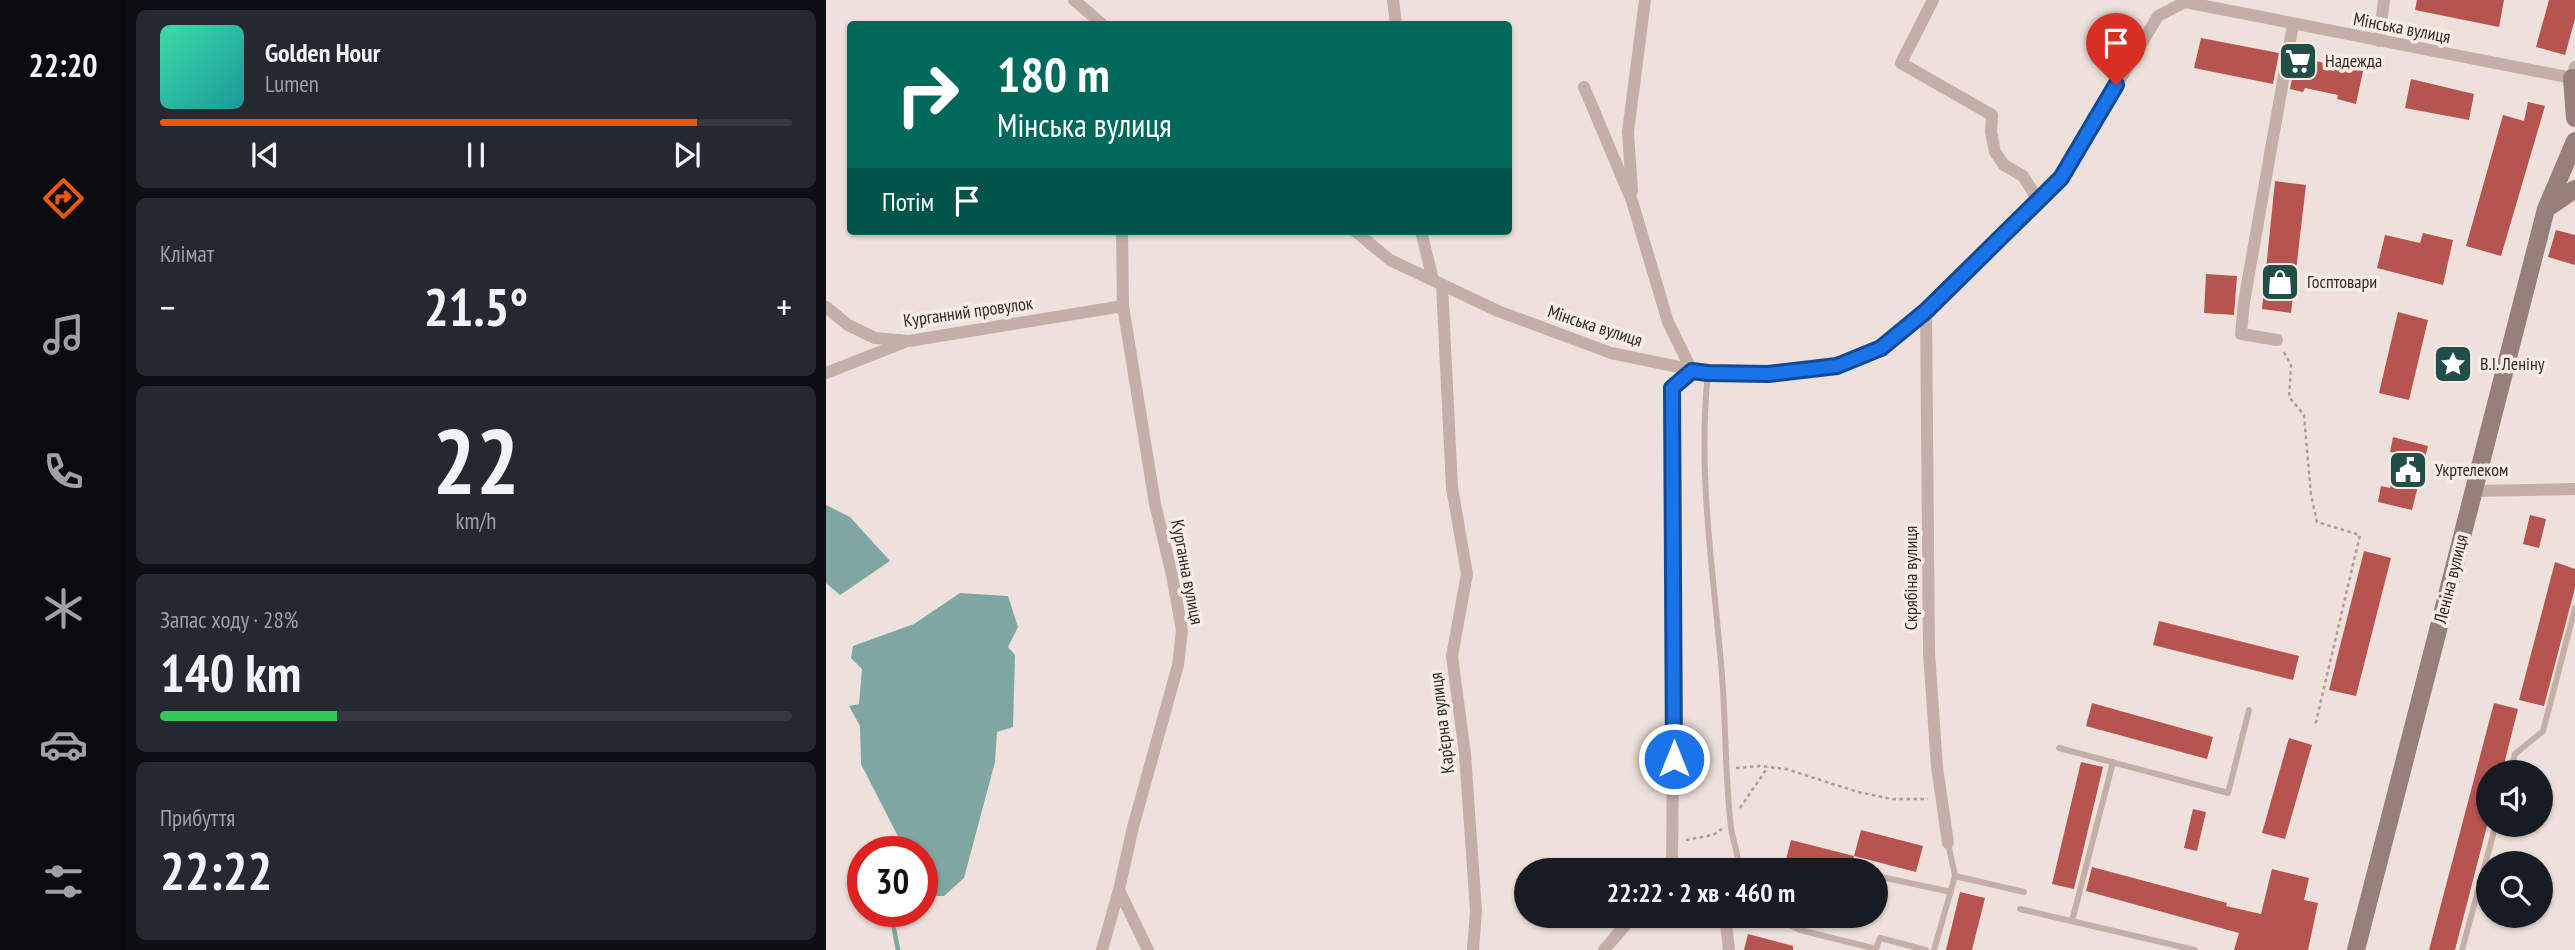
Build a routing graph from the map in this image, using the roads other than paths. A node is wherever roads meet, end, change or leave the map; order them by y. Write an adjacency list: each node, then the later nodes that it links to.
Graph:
1 (1074, 0): 7 (street)
2 (1393, 0): 8 (street)
3 (1645, 0): 17 (street)
4 (1933, 0): 16 (street)
5 (2384, 0): 10 (street)
6 (2185, 1): 9 (street, Мінська вулиця); 16 (street, Мінська вулиця)
7 (1098, 21)
8 (1396, 21)
9 (2293, 24): 10 (street, Мінська вулиця); 26 (street)
10 (2379, 41): 11 (street, Мінська вулиця)
11 (2574, 75): 13 (street)
12 (1584, 87): 17 (street)
13 (2575, 119)
14 (2575, 141): 18 (street, Леніна вулиця)
15 (2575, 189): 18 (street)
16 (2038, 200): 25 (street, Мінська вулиця)
17 (1632, 201): 28 (street)
18 (2546, 209): 32 (street, Леніна вулиця)
19 (1122, 235): 24 (street, Курганна вулиця)
20 (1360, 235): 22 (street, Мінська вулиця)
21 (1423, 235): 22 (street, Кар’єрна вулиця)
22 (1437, 282): 28 (street, Мінська вулиця); 54 (street, Кар’єрна вулиця)
23 (826, 306): 27 (street, Курганний провулок)
24 (1123, 306): 27 (street, Курганний провулок); 44 (street, Курганна вулиця)
25 (1926, 311): 30 (street, Мінська вулиця); 39 (street, Скрябіна вулиця)
26 (2277, 340)
27 (909, 341): 29 (street)
28 (1692, 371): 30 (street, Мінська вулиця); 40 (street)
29 (826, 373)
30 (1708, 373): 41 (lane)
31 (2575, 488): 32 (street)
32 (2474, 491): 60 (street, Леніна вулиця)
33 (2575, 608): 36 (lane)
34 (2249, 710): 37 (lane)
35 (2059, 748): 37 (lane)
36 (2513, 760)
37 (2113, 762): 48 (lane)
38 (2492, 837): 61 (lane)
39 (1948, 843): 42 (lane)
40 (1672, 858)
41 (1737, 858)
42 (1955, 876): 45 (lane); 46 (lane)
43 (1888, 878): 46 (lane)
44 (1119, 890): 52 (street, Курганна вулиця); 53 (street)
45 (2024, 891)
46 (1951, 892): 58 (lane)
47 (2020, 909): 48 (lane)
48 (2072, 921): 59 (lane)
49 (1623, 928): 55 (street)
50 (1726, 928): 56 (street)
51 (1795, 928): 57 (lane)
52 (1102, 950)
53 (1148, 950)
54 (1473, 950)
55 (1604, 950)
56 (1729, 950)
57 (1926, 950)
58 (1934, 950)
59 (2195, 950)
60 (2356, 950)
61 (2462, 950)

